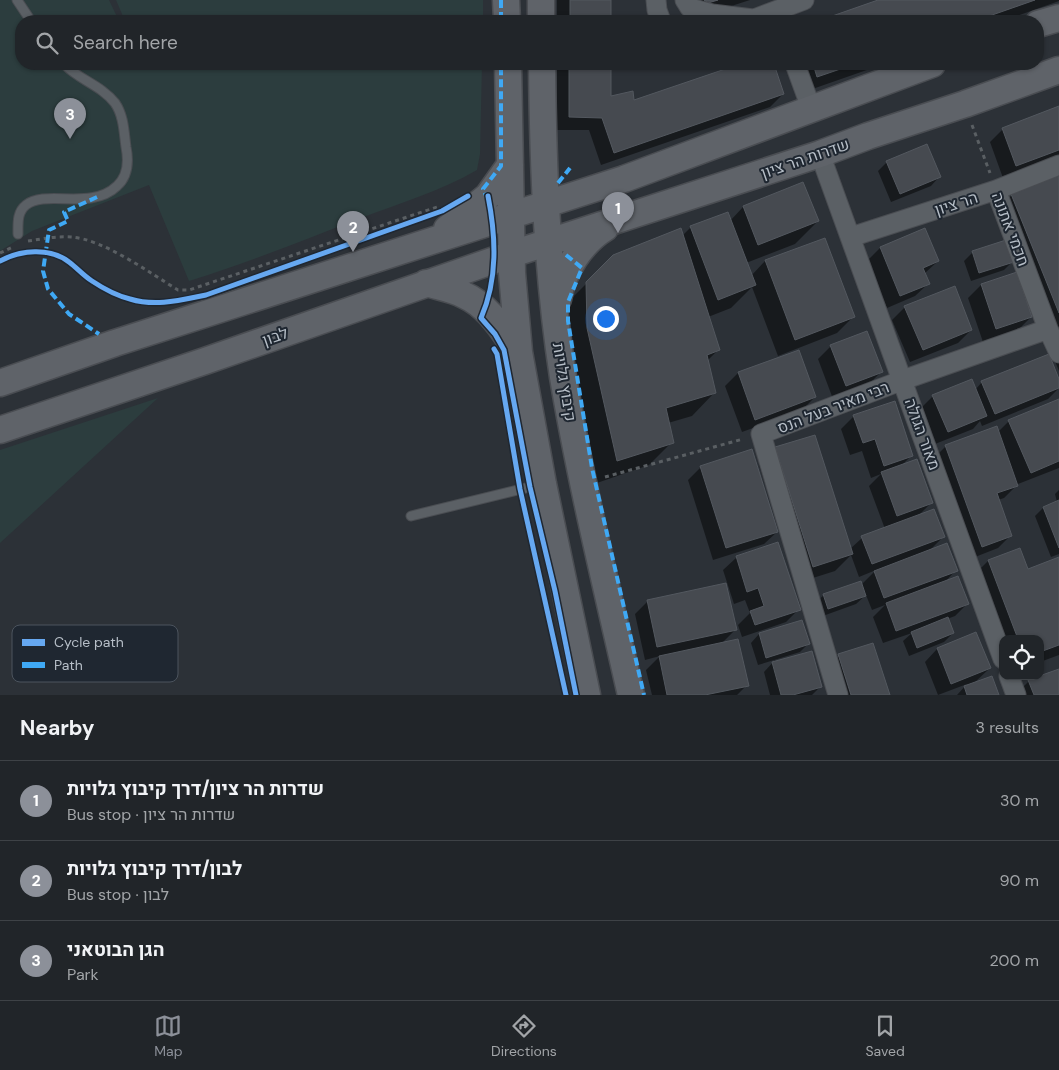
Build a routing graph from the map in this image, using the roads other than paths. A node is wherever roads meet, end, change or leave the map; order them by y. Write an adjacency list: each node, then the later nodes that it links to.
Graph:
1 (17, 0): 7 (lane)
2 (506, 0): 8 (main road)
3 (541, 0): 9 (main road)
4 (656, 0): 10 (street)
5 (685, 0): 11 (street)
6 (804, 0): 12 (street)
7 (27, 15)
8 (507, 15)
9 (541, 15)
10 (659, 15)
11 (718, 15)
12 (780, 15)
13 (1059, 18): 14 (main road)
14 (1044, 22)
15 (71, 70): 30 (lane)
16 (508, 70): 23 (main road)
17 (542, 70): 26 (main road, קיבוץ גלויות)
18 (797, 70): 21 (street)
19 (916, 70): 21 (main road)
20 (1059, 70): 22 (main road, שדרות הר ציון)
21 (811, 108): 26 (main road)
22 (820, 154): 28 (main road, שדרות הר ציון); 29 (street, מאור הגולה)
23 (510, 165): 27 (main road); 32 (main road)
24 (1059, 165): 25 (street, הר ציון)
25 (996, 190): 29 (street, הר ציון); 36 (street, חכמי אתונה)
26 (546, 204): 27 (main road); 31 (main road, קיבוץ גלויות)
27 (512, 215): 32 (main road); 33 (main road)
28 (616, 221): 31 (main road, שדרות הר ציון); 35 (main road)
29 (851, 236): 39 (street, מאור הגולה)
30 (21, 238)
31 (549, 242): 33 (main road, לבון); 35 (main road, קיבוץ גלויות)
32 (426, 243): 40 (main road)
33 (512, 254): 34 (main road, לבון); 37 (main road)
34 (426, 283): 37 (main road); 41 (main road, לבון)
35 (555, 317): 47 (main road, קיבוץ גלויות)
36 (1048, 329): 38 (street, חכמי אתונה); 39 (street, רבי מאיר בעל הנס)
37 (519, 352): 42 (main road)
38 (1059, 352)
39 (903, 380): 44 (street, מאור הגולה); 48 (street, רבי מאיר בעל הנס)
40 (0, 383)
41 (0, 430)
42 (543, 484): 43 (lane); 46 (main road)
43 (411, 516)
44 (999, 648)
45 (1010, 680): 49 (street)
46 (587, 695)
47 (631, 695)
48 (838, 695)
49 (1016, 695)

